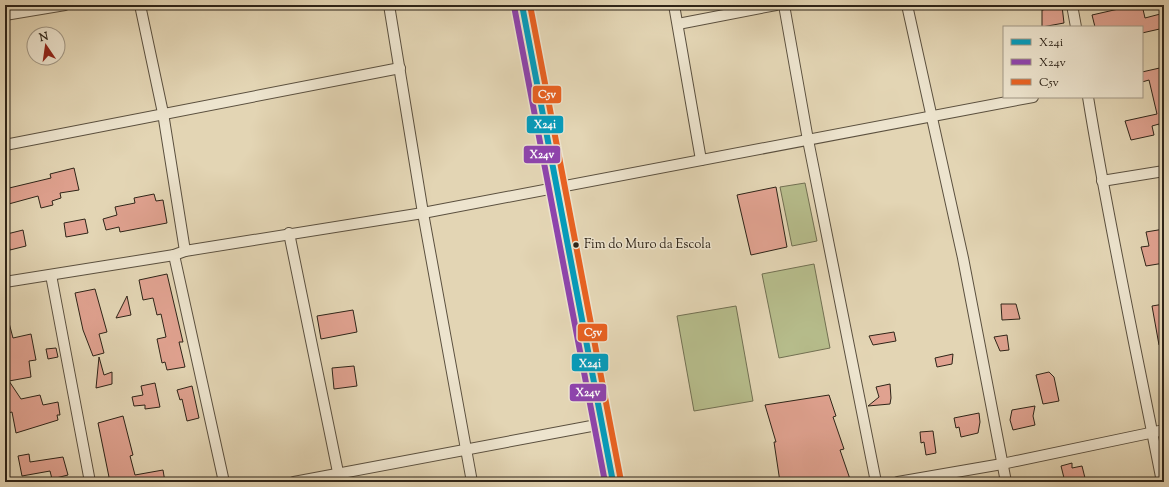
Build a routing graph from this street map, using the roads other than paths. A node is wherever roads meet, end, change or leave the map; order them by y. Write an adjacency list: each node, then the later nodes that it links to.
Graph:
1 (65, 5): 10 (street)
2 (140, 5): 17 (street)
3 (389, 5): 14 (street)
4 (522, 5): 24 (street)
5 (674, 5): 12 (street)
6 (776, 5): 12 (street)
7 (784, 5): 19 (street)
8 (907, 5): 18 (street)
9 (1072, 5): 13 (street)
10 (30, 8): 11 (street)
11 (5, 15)
12 (678, 24): 21 (street)
13 (1076, 26)
14 (400, 68): 17 (street); 25 (street)
15 (1028, 98): 18 (street)
16 (1088, 98): 23 (street)
17 (163, 113): 20 (street); 27 (street)
18 (932, 116): 19 (street); 35 (street)
19 (808, 140): 21 (street); 42 (street)
20 (5, 145)
21 (701, 160): 24 (street)
22 (1164, 171): 23 (street)
23 (1102, 181): 33 (street)
24 (557, 187): 25 (street); 31 (street)
25 (422, 213): 26 (street); 34 (street)
26 (289, 233): 27 (street); 36 (street)
27 (185, 251): 28 (street)
28 (174, 255): 29 (street); 38 (street)
29 (51, 275): 30 (street); 37 (street)
30 (5, 282)
31 (602, 424): 34 (street); 41 (street)
32 (1164, 430): 33 (street)
33 (1152, 432): 35 (street); 45 (street)
34 (465, 450): 36 (street); 40 (street)
35 (1002, 464): 43 (street); 44 (street)
36 (339, 478): 39 (street)
37 (90, 482)
38 (224, 482)
39 (294, 482)
40 (472, 482)
41 (613, 482)
42 (876, 482)
43 (898, 482)
44 (1006, 482)
45 (1162, 482)

